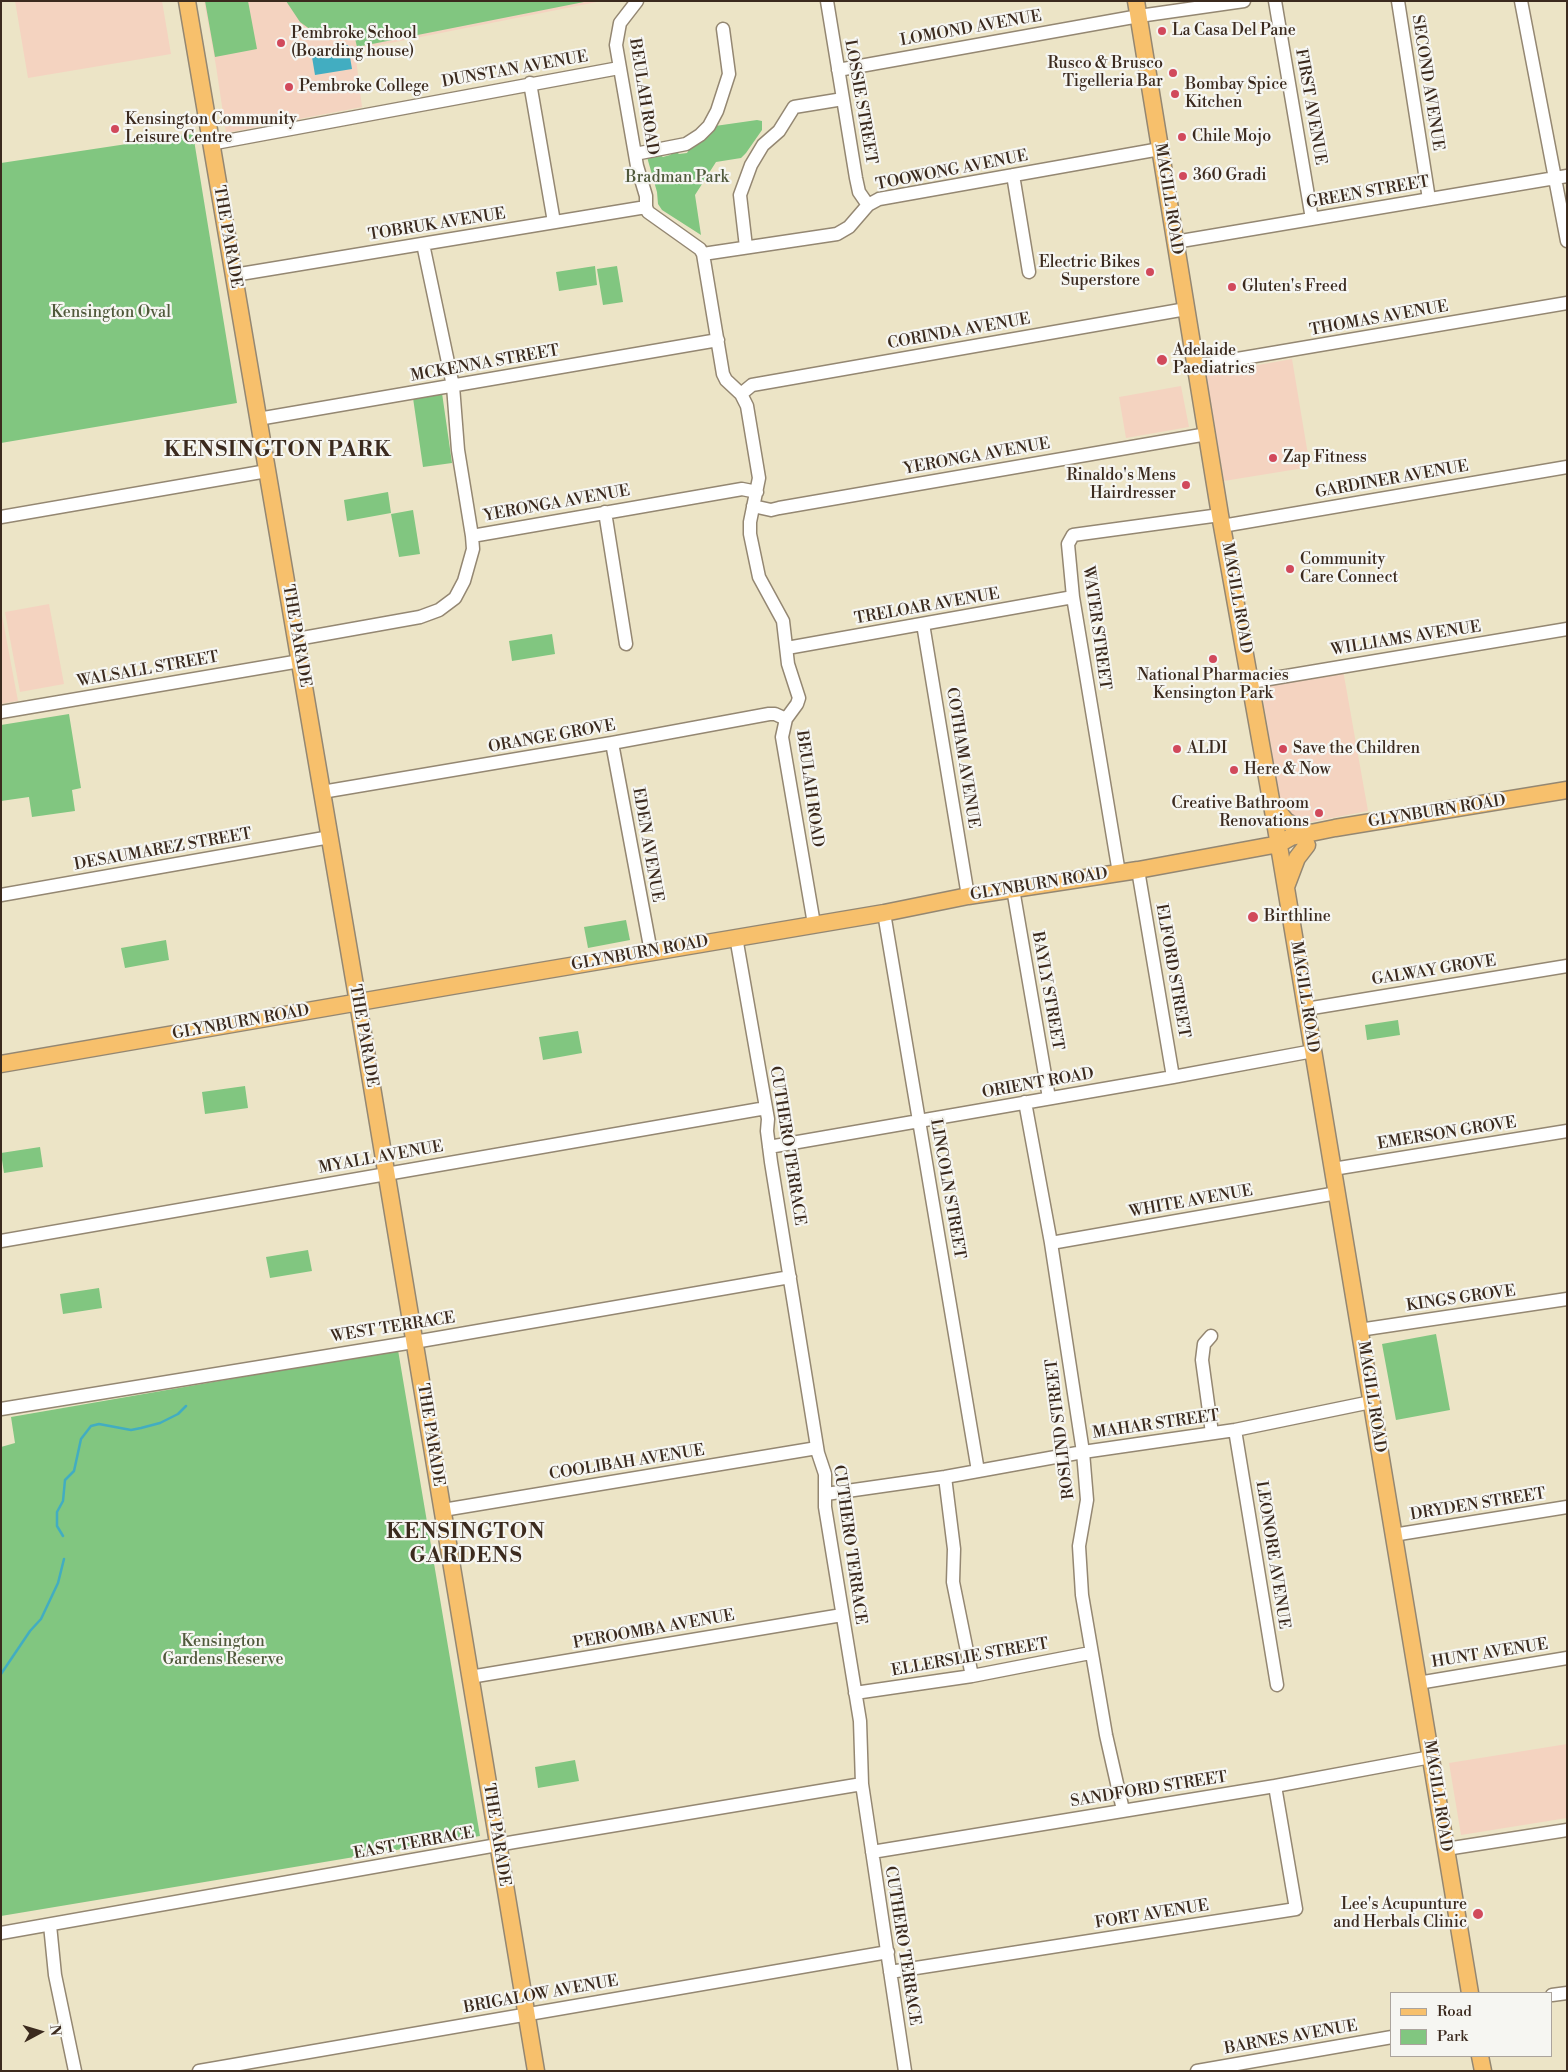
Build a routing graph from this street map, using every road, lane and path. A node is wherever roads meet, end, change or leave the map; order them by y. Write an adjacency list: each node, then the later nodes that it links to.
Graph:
1 (186, 1): 14 (main road, THE PARADE)
2 (637, 1): 10 (street, BEULAH ROAD)
3 (827, 1): 11 (street, LOSSIE STREET)
4 (1244, 1): 8 (street, LOMOND AVENUE)
5 (1275, 1): 22 (street, FIRST AVENUE)
6 (1398, 1): 19 (street, SECOND AVENUE)
7 (1521, 1): 18 (street)
8 (1137, 9): 11 (street, LOMOND AVENUE); 15 (main road, MAGILL ROAD)
9 (723, 29): 16 (street)
10 (619, 68): 12 (street, DUNSTAN AVENUE); 16 (street, BEULAH ROAD)
11 (838, 70): 13 (street, LOSSIE STREET)
12 (530, 83): 14 (street, DUNSTAN AVENUE); 23 (street)
13 (843, 99): 20 (street, LOSSIE STREET); 27 (street)
14 (210, 144): 30 (main road, THE PARADE)
15 (1160, 149): 17 (street, TOOWONG AVENUE); 25 (main road, MAGILL ROAD)
16 (635, 154): 21 (street, BEULAH ROAD)
17 (1012, 175): 20 (street, TOOWONG AVENUE); 29 (street)
18 (1561, 177): 19 (street, GREEN STREET); 24 (street)
19 (1429, 199): 22 (street, GREEN STREET)
20 (868, 205): 27 (street, TOOWONG AVENUE)
21 (646, 207): 23 (street, TOBRUK AVENUE); 28 (street)
22 (1312, 219): 25 (street, GREEN STREET)
23 (554, 222): 26 (street, TOBRUK AVENUE)
24 (1567, 241)
25 (1175, 242): 32 (main road, MAGILL ROAD)
26 (423, 244): 30 (street, TOBRUK AVENUE); 35 (street)
27 (746, 248): 28 (street, TOOWONG AVENUE)
28 (703, 254): 33 (street, BEULAH ROAD)
29 (1029, 272)
30 (234, 275): 37 (main road, THE PARADE)
31 (1567, 303): 34 (street, THOMAS AVENUE)
32 (1186, 309): 34 (main road, MAGILL ROAD); 36 (street, CORINDA AVENUE)
33 (718, 340): 35 (street, MCKENNA STREET); 36 (street, BEULAH ROAD)
34 (1196, 366): 38 (main road, MAGILL ROAD)
35 (453, 386): 37 (street, MCKENNA STREET); 46 (street)
36 (741, 394): 41 (street, BEULAH ROAD)
37 (258, 419): 40 (main road, THE PARADE)
38 (1207, 434): 42 (street, YERONGA AVENUE); 45 (main road, MAGILL ROAD)
39 (1567, 467): 45 (street, GARDINER AVENUE)
40 (268, 471): 44 (street); 50 (main road, THE PARADE)
41 (757, 492): 42 (street, BEULAH ROAD); 43 (street, YERONGA AVENUE)
42 (753, 506): 52 (street, BEULAH ROAD)
43 (605, 512): 46 (street, YERONGA AVENUE); 51 (street)
44 (1, 517)
45 (1221, 520): 47 (street, WATER STREET); 54 (main road, MAGILL ROAD)
46 (472, 536): 50 (street, YERONGA AVENUE)
47 (1073, 597): 48 (street, TRELOAR AVENUE); 67 (street, WATER STREET)
48 (923, 624): 52 (street, TRELOAR AVENUE); 71 (street, COTHAM AVENUE)
49 (1567, 629): 54 (street, WILLIAMS AVENUE)
50 (297, 639): 53 (main road, THE PARADE)
51 (626, 644)
52 (788, 648): 56 (street, BEULAH ROAD)
53 (300, 661): 55 (street, WALSALL STREET); 59 (main road, THE PARADE)
54 (1251, 682): 61 (main road, MAGILL ROAD)
55 (1, 712)
56 (786, 719): 57 (street, ORANGE GROVE); 73 (street, BEULAH ROAD)
57 (612, 743): 59 (street, ORANGE GROVE); 75 (street, EDEN AVENUE)
58 (1567, 790): 62 (main road, GLYNBURN ROAD)
59 (322, 792): 63 (main road, THE PARADE)
60 (1567, 802): 62 (main road, GLYNBURN ROAD)
61 (1272, 804): 64 (main road); 65 (main road, MAGILL ROAD)
62 (1496, 808): 64 (main road, GLYNBURN ROAD)
63 (330, 837): 70 (street, DESAUMAREZ STREET); 77 (main road, THE PARADE)
64 (1310, 839): 65 (main road, GLYNBURN ROAD); 68 (main road)
65 (1279, 844): 66 (main road, GLYNBURN ROAD); 68 (main road, MAGILL ROAD)
66 (1138, 870): 67 (main road, GLYNBURN ROAD); 81 (street, ELFORD STREET)
67 (1119, 873): 69 (main road, GLYNBURN ROAD)
68 (1286, 887): 78 (main road, MAGILL ROAD)
69 (1013, 889): 71 (main road, GLYNBURN ROAD); 82 (street, BAYLY STREET)
70 (1, 896)
71 (968, 896): 72 (main road, GLYNBURN ROAD)
72 (884, 913): 73 (main road, GLYNBURN ROAD); 85 (street, LINCOLN STREET)
73 (814, 924): 74 (main road, GLYNBURN ROAD)
74 (736, 937): 75 (main road, GLYNBURN ROAD); 84 (street, CUTHERO TERRACE)
75 (650, 952): 77 (main road, GLYNBURN ROAD)
76 (1567, 966): 78 (street, GALWAY GROVE)
77 (358, 1003): 80 (main road, GLYNBURN ROAD); 89 (main road, THE PARADE)
78 (1306, 1009): 79 (main road, MAGILL ROAD)
79 (1313, 1051): 81 (street, ORIENT ROAD); 88 (main road, MAGILL ROAD)
80 (1, 1064)
81 (1174, 1077): 82 (street, ORIENT ROAD)
82 (1049, 1098): 83 (street, ORIENT ROAD)
83 (1025, 1102): 85 (street, ORIENT ROAD); 92 (street, ROSLIND STREET)
84 (766, 1108): 87 (street, CUTHERO TERRACE); 89 (street, MYALL AVENUE)
85 (919, 1122): 87 (street, ORIENT ROAD); 104 (street, LINCOLN STREET)
86 (1567, 1131): 88 (street, EMERSON GROVE)
87 (769, 1146): 93 (street, CUTHERO TERRACE)
88 (1332, 1169): 90 (main road, MAGILL ROAD)
89 (387, 1174): 91 (street, MYALL AVENUE); 97 (main road, THE PARADE)
90 (1337, 1193): 92 (street, WHITE AVENUE); 95 (main road, MAGILL ROAD)
91 (1, 1241)
92 (1051, 1243): 103 (street, ROSLIND STREET)
93 (790, 1277): 97 (street, WEST TERRACE); 102 (street, CUTHERO TERRACE)
94 (1567, 1299): 95 (street, KINGS GROVE)
95 (1360, 1330): 98 (main road, MAGILL ROAD)
96 (1211, 1336): 101 (street)
97 (415, 1341): 99 (street, WEST TERRACE); 108 (main road, THE PARADE)
98 (1372, 1402): 100 (street, MAHAR STREET); 109 (main road, MAGILL ROAD)
99 (1, 1409)
100 (1235, 1430): 101 (street, MAHAR STREET); 116 (street, LEONORE AVENUE)
101 (1212, 1433): 103 (street, MAHAR STREET)
102 (817, 1448): 106 (street, CUTHERO TERRACE); 108 (street, COOLIBAH AVENUE)
103 (1083, 1452): 104 (street, MAHAR STREET); 111 (street, ROSLIND STREET)
104 (978, 1471): 105 (street, MAHAR STREET)
105 (945, 1478): 106 (street, MAHAR STREET); 113 (street)
106 (826, 1494): 110 (street, CUTHERO TERRACE)
107 (1567, 1507): 109 (street, DRYDEN STREET)
108 (443, 1510): 114 (main road, THE PARADE)
109 (1394, 1535): 115 (main road, MAGILL ROAD)
110 (842, 1615): 114 (street, PEROOMBA AVENUE); 117 (street, CUTHERO TERRACE)
111 (1090, 1653): 113 (street, ELLERSLIE STREET); 121 (street, ROSLIND STREET)
112 (1567, 1658): 115 (street, HUNT AVENUE)
113 (972, 1676): 117 (street, ELLERSLIE STREET)
114 (470, 1677): 123 (main road, THE PARADE)
115 (1418, 1682): 118 (main road, MAGILL ROAD)
116 (1277, 1685)
117 (856, 1693): 119 (street, CUTHERO TERRACE)
118 (1431, 1757): 120 (street, SANDFORD STREET); 124 (main road, MAGILL ROAD)
119 (862, 1784): 123 (street, EAST TERRACE); 125 (street, CUTHERO TERRACE)
120 (1276, 1786): 121 (street, SANDFORD STREET); 129 (street, FORT AVENUE)
121 (1123, 1810): 125 (street, SANDFORD STREET)
122 (1567, 1830): 124 (street)
123 (498, 1845): 126 (street, EAST TERRACE); 133 (main road, THE PARADE)
124 (1446, 1849): 130 (main road, MAGILL ROAD)
125 (872, 1852): 128 (street, CUTHERO TERRACE)
126 (50, 1925): 127 (street, EAST TERRACE); 136 (street)
127 (1, 1933)
128 (888, 1952): 129 (street, CUTHERO TERRACE); 133 (street, BRIGALOW AVENUE)
129 (890, 1972): 139 (street, CUTHERO TERRACE)
130 (1470, 1992)
131 (1567, 1993): 132 (street)
132 (1553, 1996)
133 (526, 2014): 137 (street, BRIGALOW AVENUE); 138 (main road, THE PARADE)
134 (1390, 2037): 140 (street, BARNES AVENUE)
135 (1480, 2057): 141 (main road)
136 (75, 2071)
137 (199, 2071)
138 (536, 2071)
139 (904, 2071)
140 (1197, 2071)
141 (1483, 2071)

